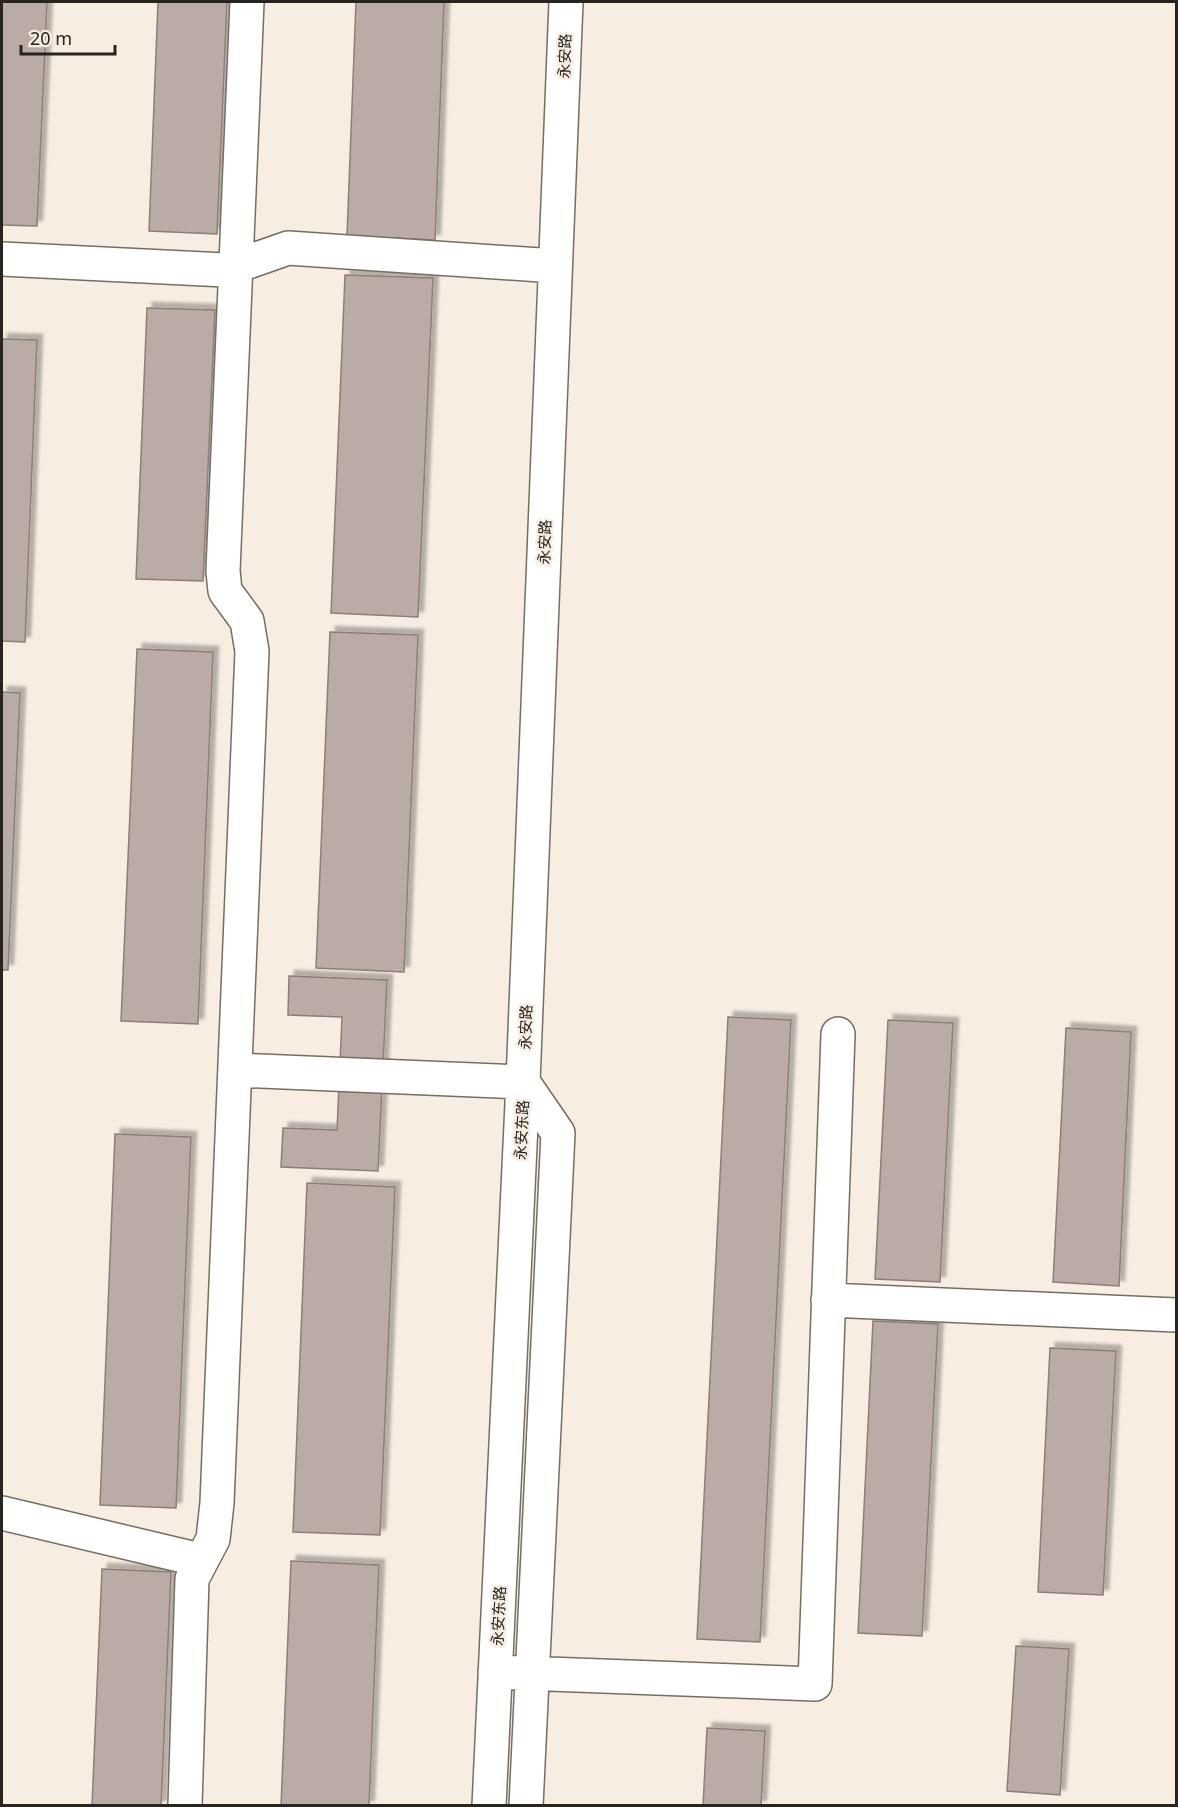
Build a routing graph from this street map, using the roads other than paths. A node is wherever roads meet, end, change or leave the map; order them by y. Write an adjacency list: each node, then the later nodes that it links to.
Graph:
1 (247, 2): 4 (street)
2 (566, 2): 5 (street, 永安路)
3 (2, 259): 4 (street)
4 (236, 266): 5 (street); 7 (street)
5 (555, 266): 8 (street, 永安路)
6 (838, 1034): 9 (street)
7 (235, 1070): 8 (street); 12 (street)
8 (523, 1082): 13 (street, 永安东路); 14 (street, 永安东路)
9 (828, 1300): 10 (street); 14 (street)
10 (1176, 1315)
11 (2, 1514): 12 (street)
12 (200, 1560): 15 (street)
13 (495, 1672): 14 (street); 16 (street, 永安东路)
14 (532, 1674): 17 (street, 永安东路)
15 (184, 1806)
16 (489, 1806)
17 (526, 1806)

